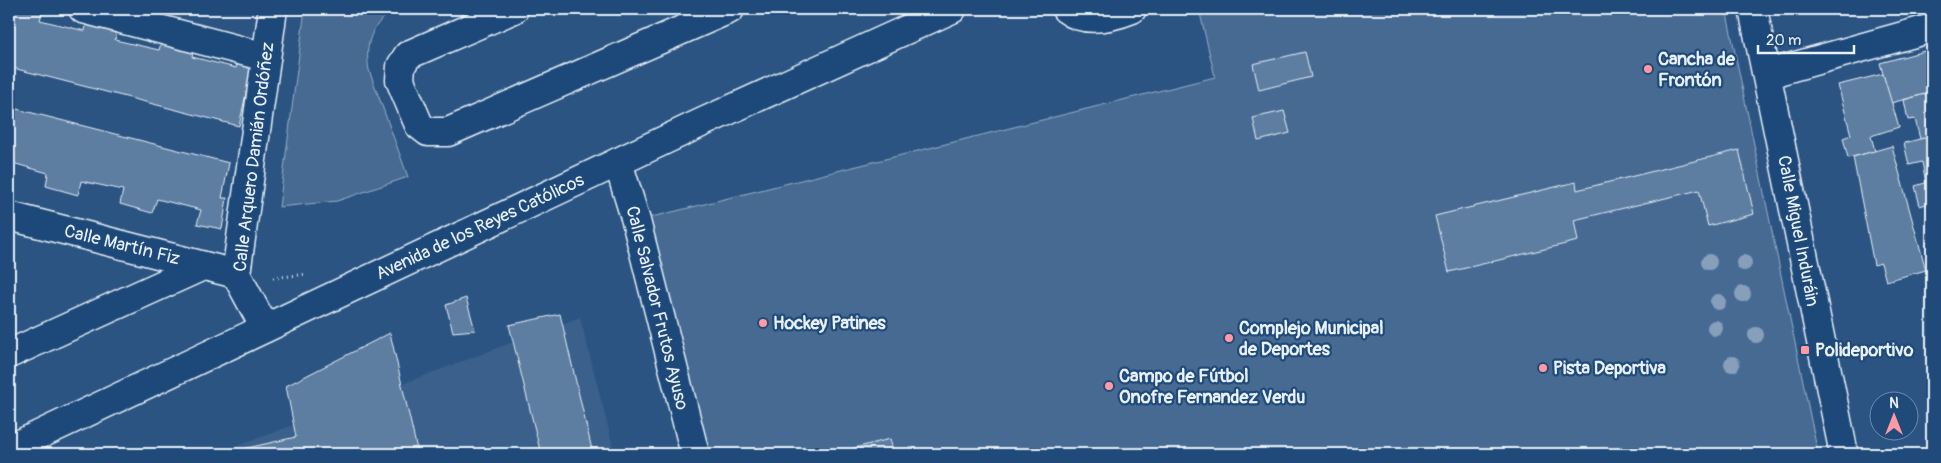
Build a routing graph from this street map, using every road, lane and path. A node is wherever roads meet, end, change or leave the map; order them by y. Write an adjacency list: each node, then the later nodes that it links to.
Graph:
1 (83, 9): 10 (street)
2 (272, 9): 10 (street, Calle Arquero Damián Ordóñez)
3 (514, 9): 4 (street)
4 (730, 9)
5 (952, 9): 12 (street, Avenida de los Reyes Católicos)
6 (1066, 9): 7 (street)
7 (1132, 9)
8 (1753, 9): 11 (street, Calle Miguel Induráin)
9 (1932, 28): 11 (street)
10 (266, 57): 16 (street, Calle Arquero Damián Ordóñez)
11 (1766, 74): 21 (street, Calle Miguel Induráin)
12 (618, 162): 17 (street, Avenida de los Reyes Católicos); 20 (street, Calle Salvador Frutos Ayuso)
13 (9, 216): 14 (street, Calle Martín Fiz)
14 (203, 266): 16 (street, Calle Martín Fiz); 18 (street)
15 (314, 273): 16 (path)
16 (238, 278): 17 (street, Calle Arquero Damián Ordóñez)
17 (265, 328): 19 (street, Avenida de los Reyes Católicos)
18 (9, 354)
19 (9, 449)
20 (695, 454)
21 (1844, 454)

